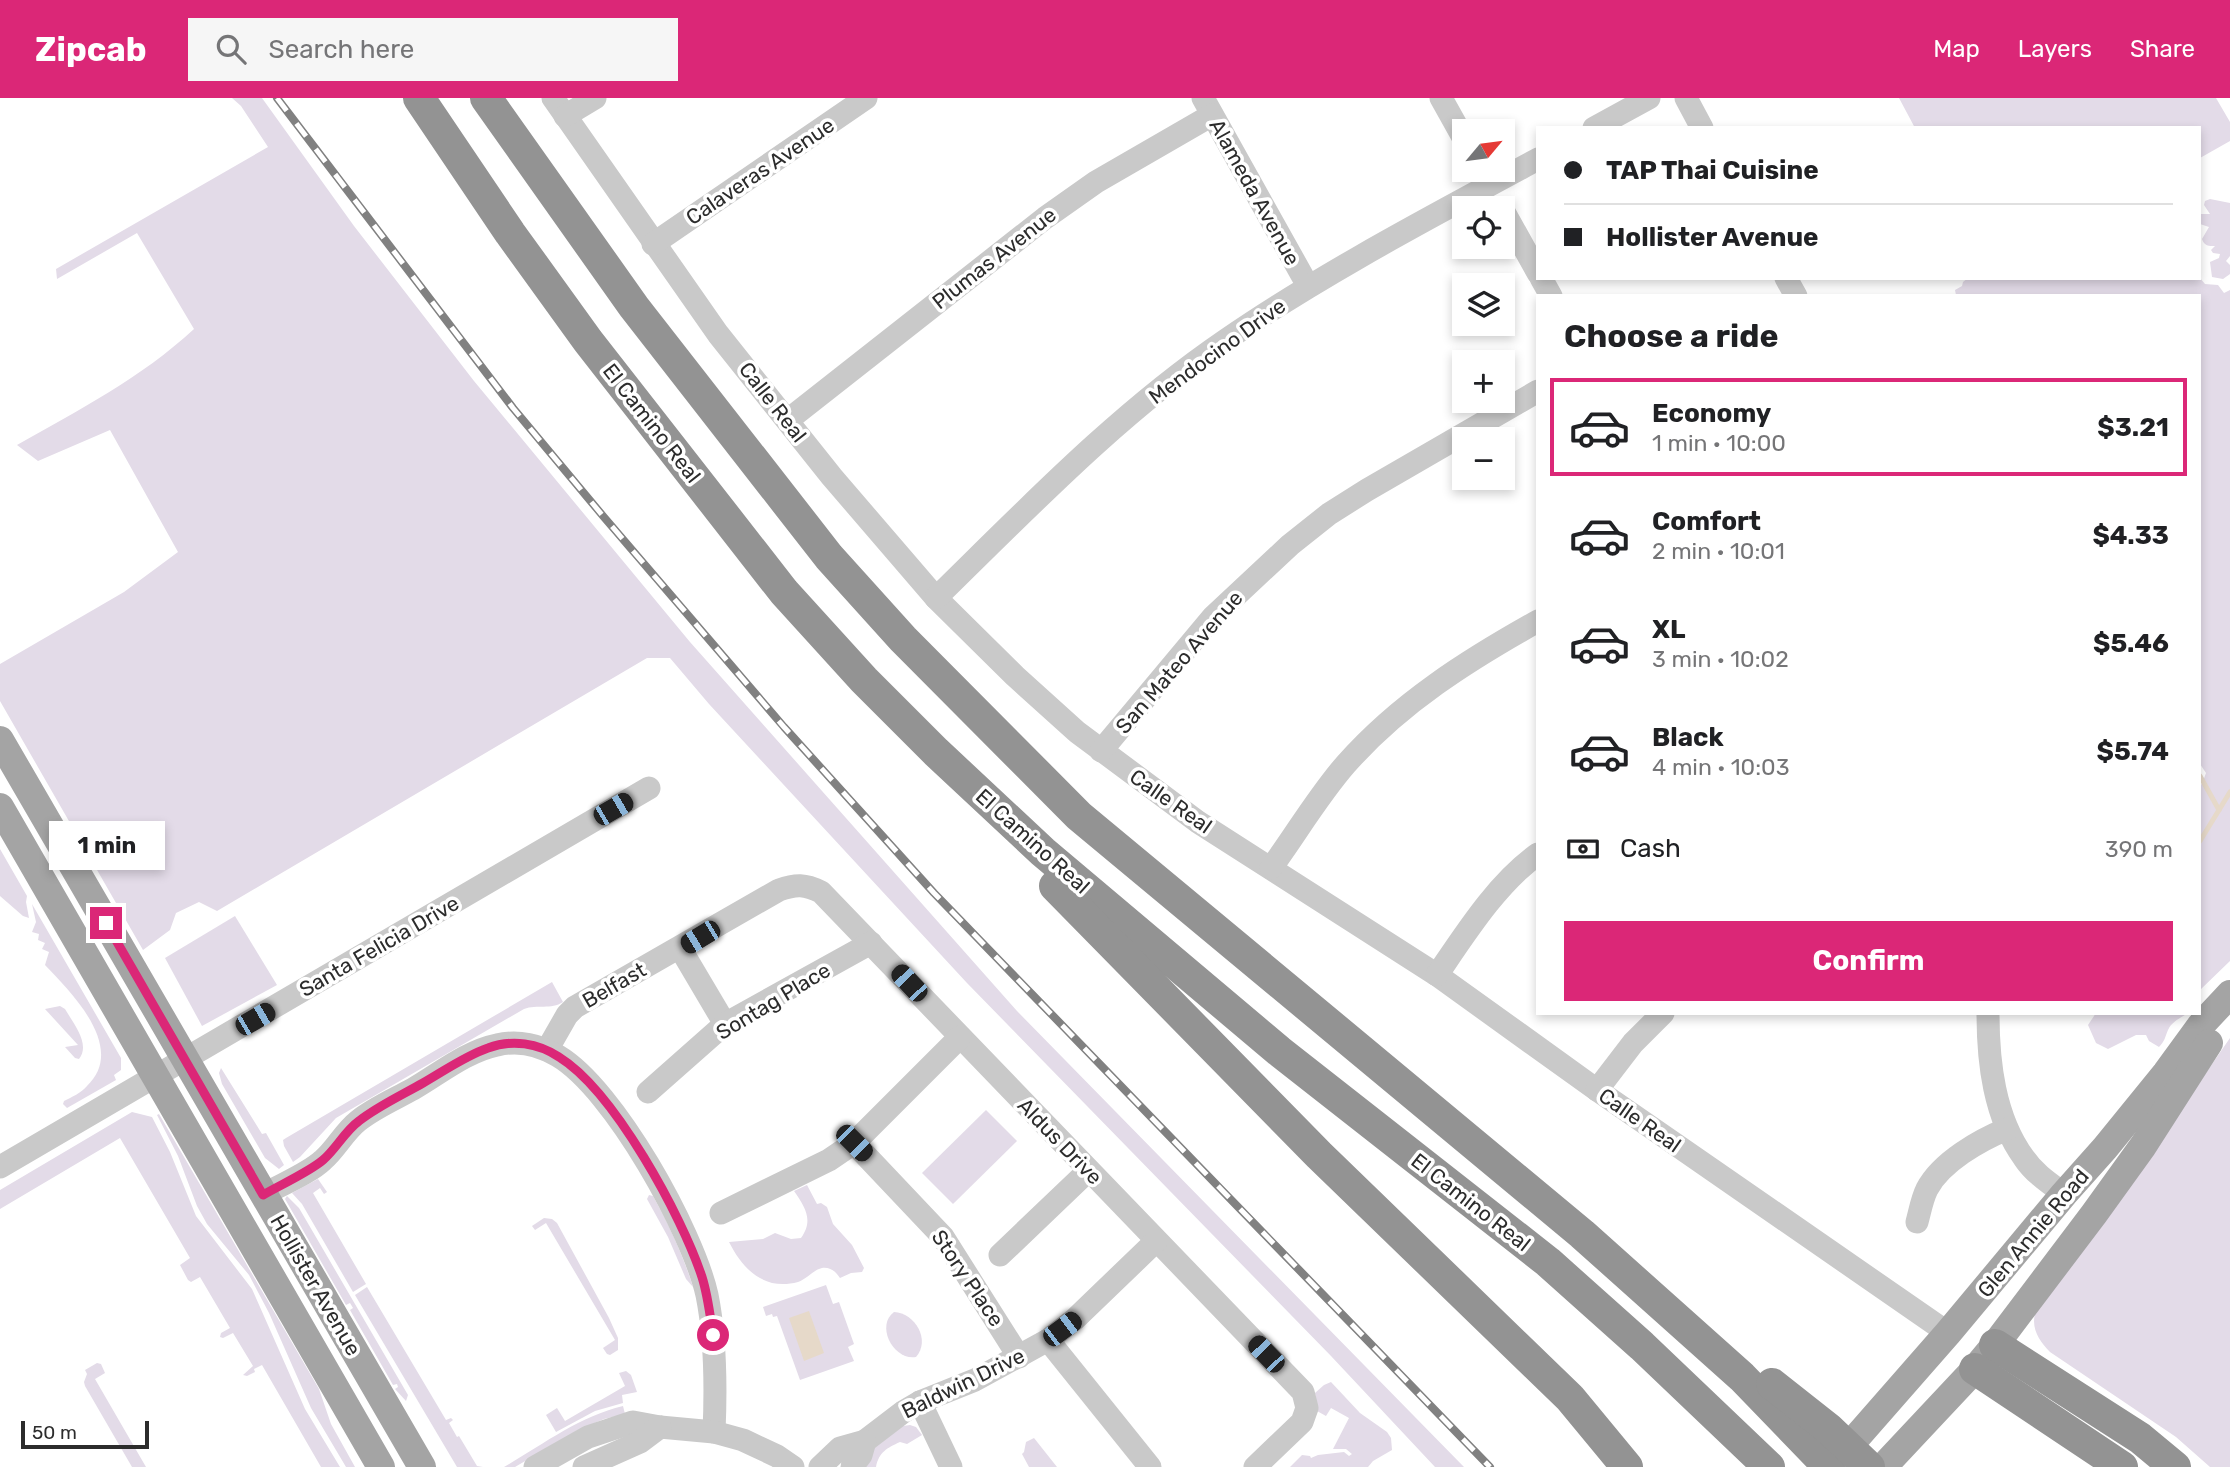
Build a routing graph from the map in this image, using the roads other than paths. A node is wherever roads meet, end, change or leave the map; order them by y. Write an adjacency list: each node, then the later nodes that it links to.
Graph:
1 (419, 98): 26 (highway, El Camino Real)
2 (486, 98): 53 (highway)
3 (595, 98): 8 (street)
4 (866, 98): 17 (street, Calaveras Avenue)
5 (1441, 98): 10 (street)
6 (1649, 98): 11 (street)
7 (1686, 98): 12 (street)
8 (559, 107): 17 (street, Calle Real)
9 (1207, 107): 19 (street, Alameda Avenue); 21 (street, Plumas Avenue)
10 (1453, 119)
11 (1598, 126)
12 (1701, 126)
13 (1536, 160): 14 (street, Mendocino Drive)
14 (1516, 167)
15 (1478, 182): 19 (street, Mendocino Drive)
16 (1515, 231): 18 (street)
17 (653, 244): 21 (street, Calle Real)
18 (1536, 269)
19 (1308, 286): 22 (street, Mendocino Drive)
20 (1536, 392): 25 (street, San Mateo Avenue)
21 (788, 420): 22 (street, Calle Real)
22 (936, 598): 25 (street, Calle Real)
23 (1536, 622): 30 (street)
24 (0, 740): 41 (main road, Hollister Avenue)
25 (1101, 751): 30 (street, Calle Real)
26 (936, 752): 75 (highway); 76 (highway, El Camino Real)
27 (649, 788): 41 (street, Santa Felicia Drive)
28 (0, 807): 42 (main road, Hollister Avenue)
29 (1536, 856): 34 (street)
30 (1271, 868): 34 (street, Calle Real)
31 (806, 885): 32 (street, Aldus Drive); 33 (street, Belfast)
32 (871, 943): 38 (street, Sontag Place); 39 (street, Aldus Drive)
33 (680, 948): 38 (street); 40 (street, Belfast)
34 (1437, 975): 43 (street, Calle Real)
35 (2230, 994): 49 (main road, Glen Annie Road); 58 (main road, Glen Annie Road)
36 (1661, 1015): 43 (street)
37 (1988, 1015): 45 (street)
38 (725, 1024): 44 (street, Sontag Place)
39 (960, 1037): 46 (street); 48 (street, Aldus Drive)
40 (547, 1050): 50 (street); 63 (street)
41 (185, 1060): 42 (street, Santa Felicia Drive); 50 (main road, Hollister Avenue)
42 (156, 1076): 47 (street, Santa Felicia Drive); 65 (main road, Hollister Avenue)
43 (1597, 1090): 56 (street, Calle Real)
44 (648, 1092)
45 (2007, 1129): 49 (street); 52 (street)
46 (854, 1143): 51 (street); 59 (street, Story Place)
47 (0, 1167)
48 (1088, 1171): 54 (street, Aldus Drive); 55 (street)
49 (2064, 1194): 56 (main road, Glen Annie Road)
50 (263, 1195): 66 (main road, Hollister Avenue)
51 (721, 1213)
52 (1917, 1222)
53 (1582, 1234): 77 (highway); 78 (highway)
54 (1156, 1241): 57 (street, Baldwin Drive); 74 (street, Aldus Drive)
55 (1000, 1255)
56 (1948, 1333): 58 (main road); 60 (main road); 77 (main road, Glen Annie Road)
57 (1048, 1340): 59 (street, Baldwin Drive); 73 (street)
58 (1995, 1345): 60 (main road, Glen Annie Road); 81 (highway)
59 (1019, 1357): 61 (street, Baldwin Drive)
60 (1975, 1369): 79 (main road, Glen Annie Road); 80 (highway)
61 (920, 1402): 64 (street, Baldwin Drive); 72 (street)
62 (660, 1427): 63 (street); 67 (street); 68 (street)
63 (714, 1432): 69 (street)
64 (864, 1441): 70 (street, Baldwin Drive); 71 (street, Baldwin Drive)
65 (381, 1467)
66 (422, 1467)
67 (535, 1467)
68 (584, 1467)
69 (793, 1467)
70 (820, 1467)
71 (852, 1467)
72 (951, 1467)
73 (1150, 1467)
74 (1255, 1467)
75 (1627, 1467)
76 (1769, 1467)
77 (1830, 1467)
78 (1869, 1467)
79 (1883, 1467)
80 (2122, 1467)
81 (2175, 1467)

